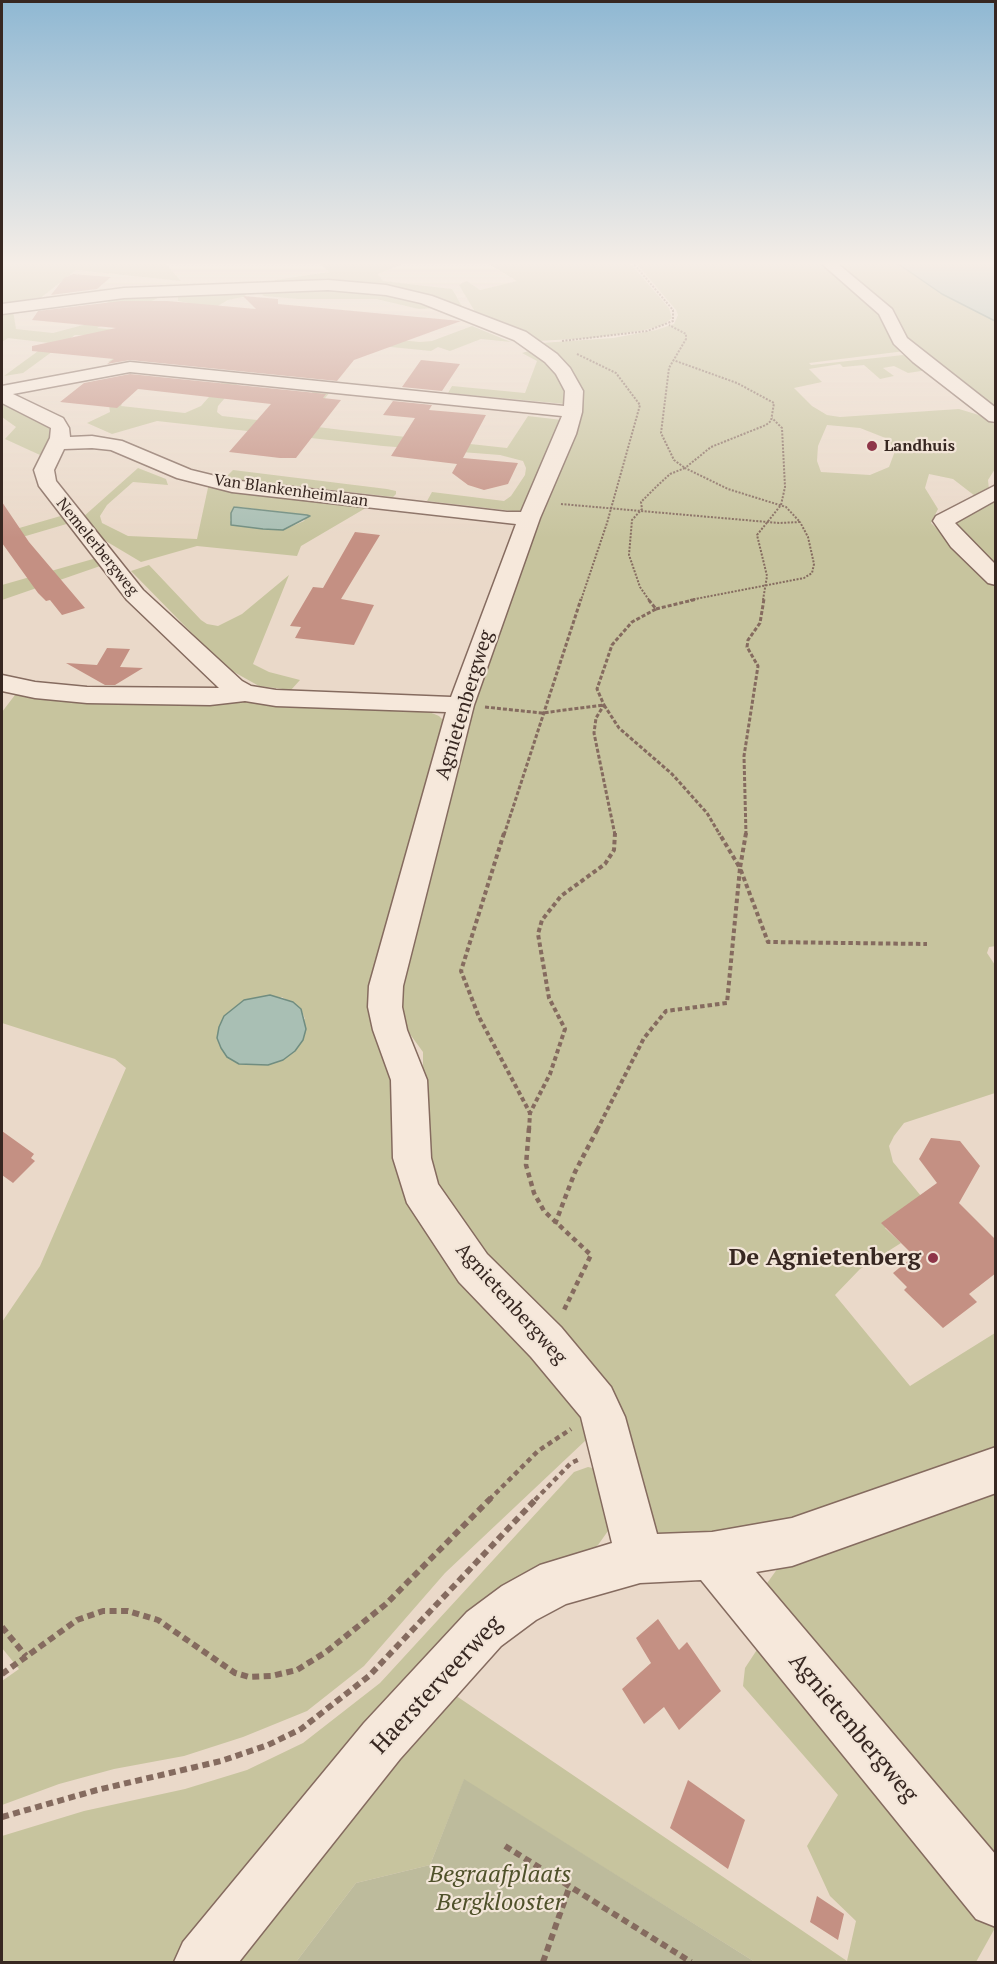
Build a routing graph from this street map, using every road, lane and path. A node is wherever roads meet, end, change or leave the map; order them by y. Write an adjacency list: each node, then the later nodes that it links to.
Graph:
1 (549, 355): 8 (street, Agnietenbergweg)
2 (577, 355): 15 (path)
3 (677, 355): 5 (path)
4 (915, 355): 9 (street)
5 (673, 360): 10 (path); 12 (path)
6 (2, 391): 8 (street)
7 (2, 396): 11 (street)
8 (573, 412): 17 (street, Agnietenbergweg)
9 (996, 417)
10 (772, 418): 12 (path); 14 (path)
11 (59, 443): 17 (street, Van Blankenheimlaan); 24 (street, Nemelerbergweg)
12 (686, 468): 14 (path); 16 (path)
13 (996, 491): 20 (street)
14 (781, 505): 18 (path); 19 (path)
15 (612, 507): 16 (path); 17 (path); 27 (path)
16 (642, 509): 18 (path); 22 (path)
17 (532, 510): 25 (street, Agnietenbergweg)
18 (770, 522): 19 (path); 21 (path)
19 (800, 522): 21 (path)
20 (996, 578)
21 (764, 586): 22 (path); 28 (path)
22 (656, 609): 26 (path)
23 (2, 683): 24 (street, Nemelerbergweg)
24 (245, 693): 25 (street, Nemelerbergweg)
25 (461, 705): 27 (path); 32 (street, Agnietenbergweg)
26 (604, 705): 27 (path); 28 (path); 30 (path)
27 (542, 713): 30 (path)
28 (740, 868): 29 (path); 31 (path)
29 (927, 944)
30 (530, 1113): 31 (path)
31 (555, 1224): 32 (path)
32 (546, 1341): 33 (street, Agnietenbergweg)
33 (606, 1431): 36 (street, Agnietenbergweg); 38 (path); 40 (path)
34 (996, 1470): 35 (street, Haersterveerweg)
35 (712, 1556): 36 (street, Haersterveerweg); 43 (street, Agnietenbergweg)
36 (640, 1559): 44 (street, Haersterveerweg)
37 (2, 1627): 38 (path)
38 (26, 1656): 39 (path)
39 (2, 1674)
40 (2, 1818)
41 (505, 1846): 42 (path)
42 (569, 1888): 45 (path); 46 (path)
43 (996, 1899)
44 (203, 1962)
45 (543, 1962)
46 (691, 1962)

